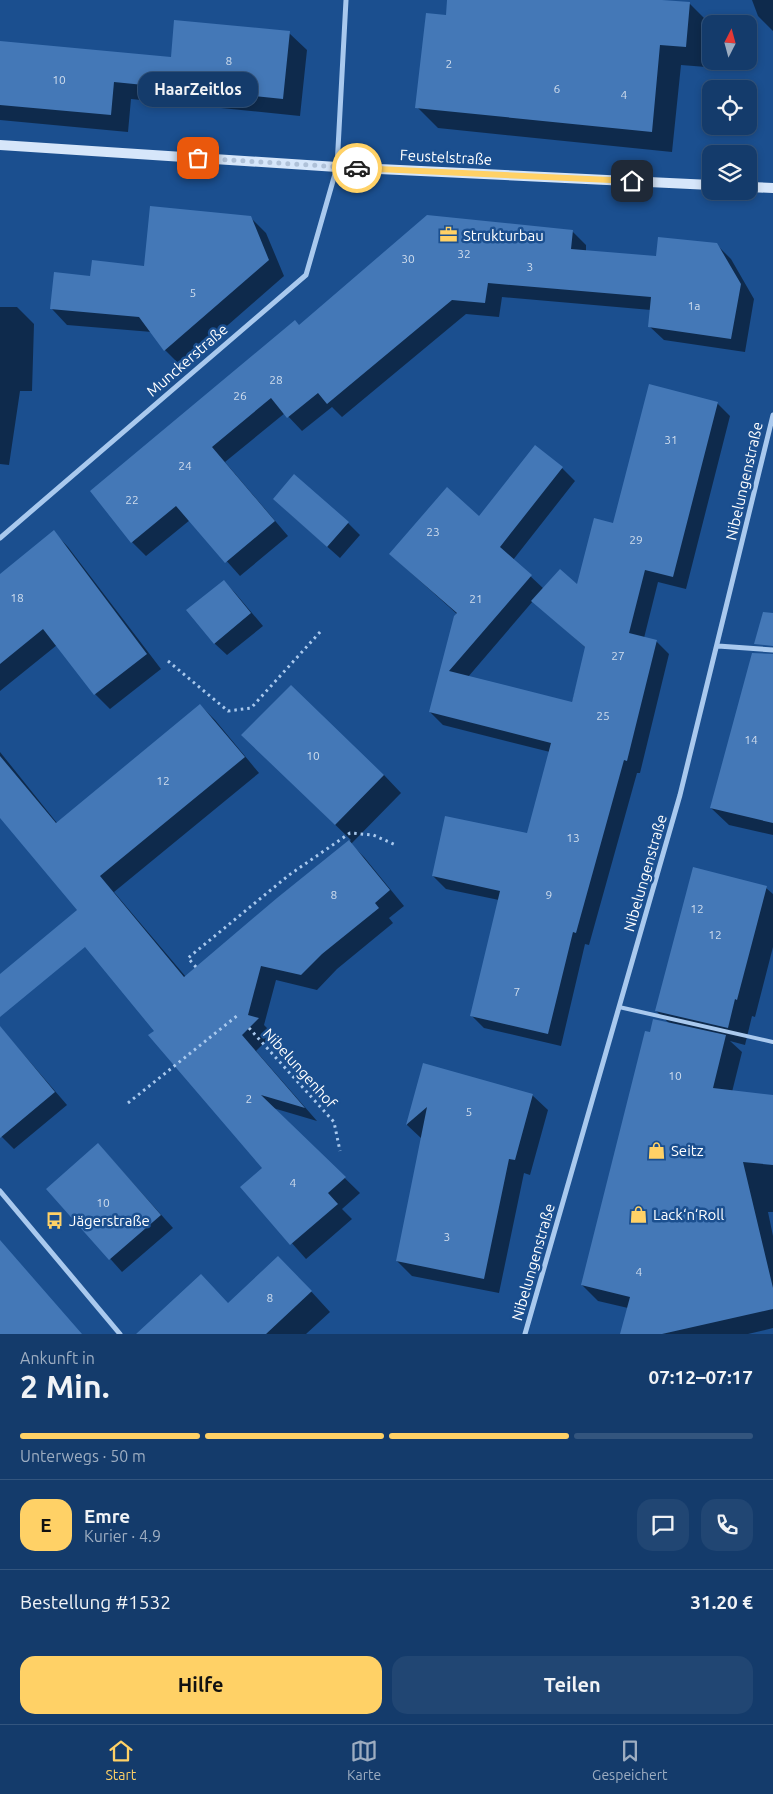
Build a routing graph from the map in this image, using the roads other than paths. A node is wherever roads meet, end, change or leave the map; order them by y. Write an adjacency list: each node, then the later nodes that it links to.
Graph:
1 (346, 0): 3 (street, Munckerstraße)
2 (0, 145): 3 (main road, Feustelstraße)
3 (337, 167): 4 (main road, Feustelstraße); 8 (street, Munckerstraße)
4 (702, 185)
5 (757, 187): 6 (main road)
6 (773, 188)
7 (773, 414): 9 (street, Nibelungenstraße)
8 (0, 538)
9 (718, 646): 10 (street); 11 (street, Nibelungenstraße)
10 (773, 650)
11 (619, 1007): 12 (lane); 15 (street, Nibelungenstraße)
12 (773, 1042)
13 (0, 1191): 14 (street)
14 (120, 1334)
15 (525, 1334)

